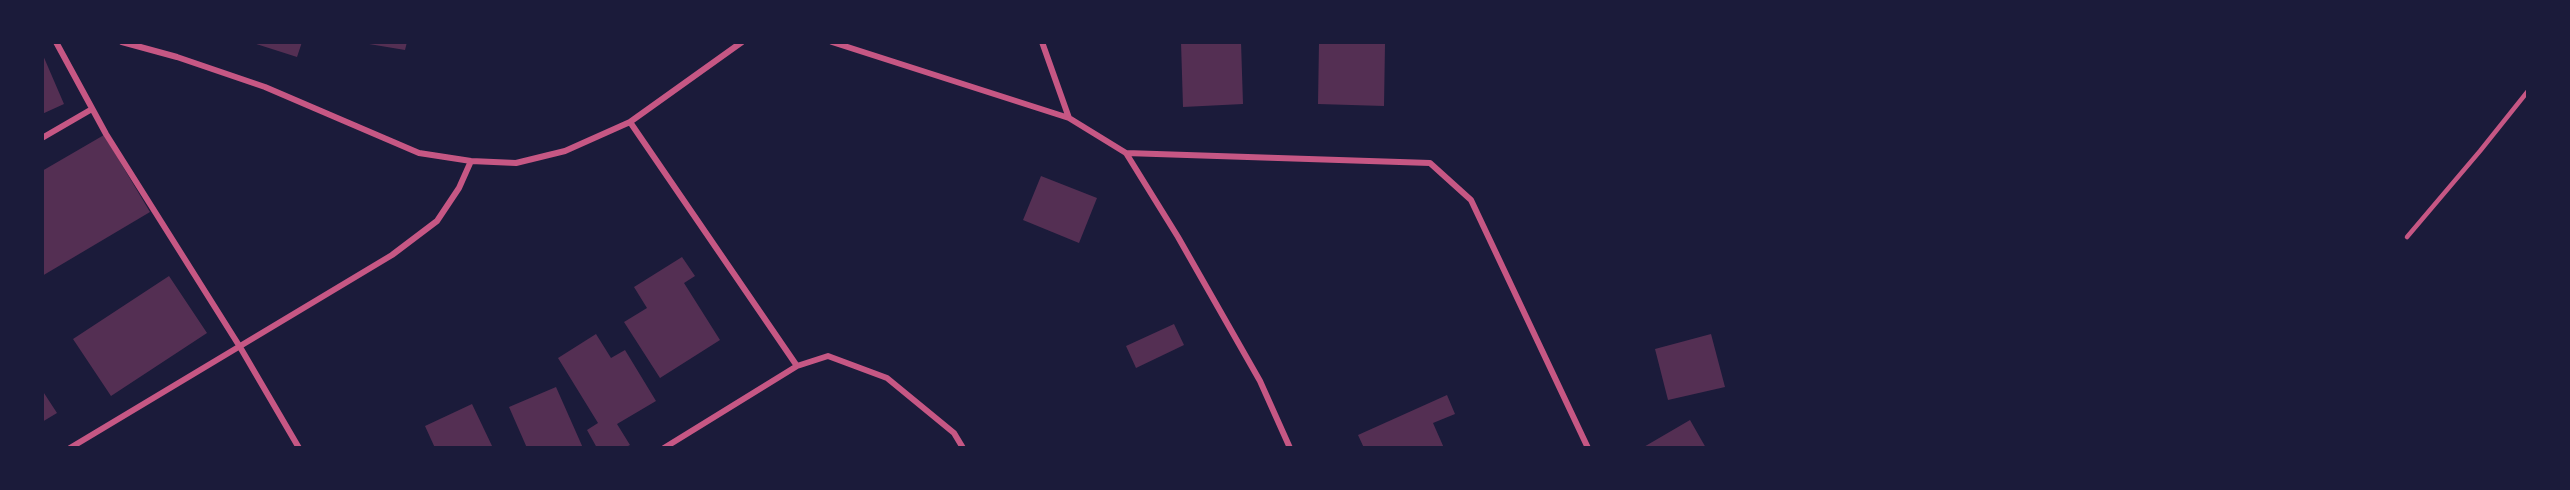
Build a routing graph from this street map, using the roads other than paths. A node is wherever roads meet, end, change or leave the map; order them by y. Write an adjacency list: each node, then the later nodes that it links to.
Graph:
1 (56, 42): 7 (street)
2 (122, 42): 12 (street)
3 (742, 42): 9 (street)
4 (832, 42): 8 (street)
5 (1042, 42): 8 (street)
6 (2528, 91): 13 (lane)
7 (92, 109): 10 (street); 14 (street)
8 (1069, 118): 11 (street)
9 (630, 122): 12 (street); 15 (street)
10 (42, 138)
11 (1126, 153): 20 (street); 21 (street)
12 (471, 161): 14 (street)
13 (2407, 237)
14 (240, 347): 16 (street); 17 (street)
15 (797, 366): 18 (street); 19 (street)
16 (70, 448)
17 (298, 448)
18 (664, 448)
19 (963, 448)
20 (1290, 448)
21 (1588, 448)

